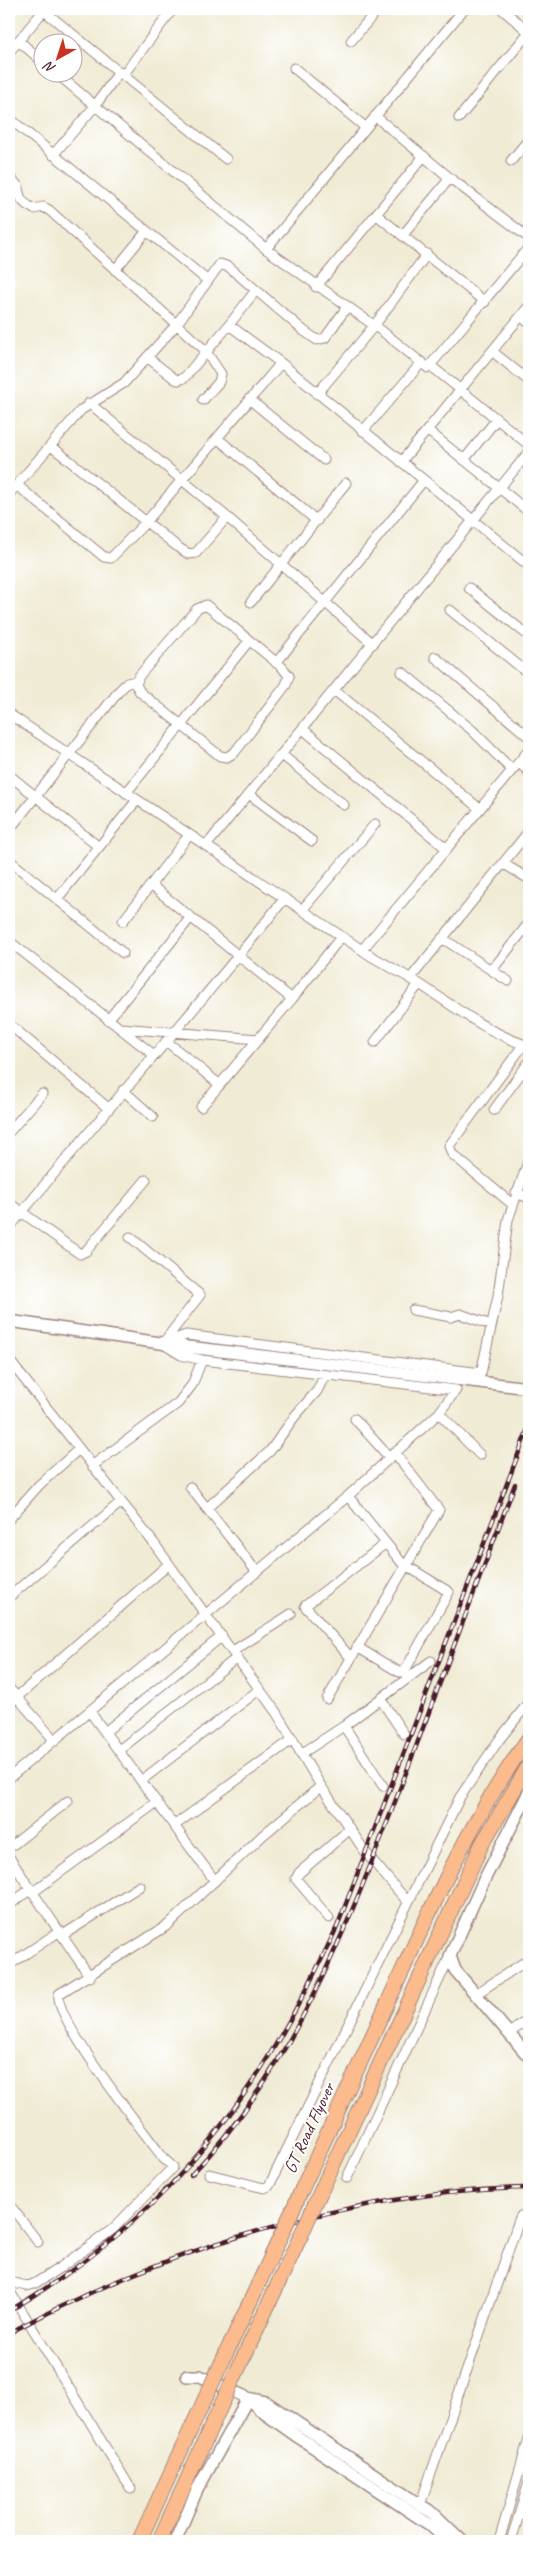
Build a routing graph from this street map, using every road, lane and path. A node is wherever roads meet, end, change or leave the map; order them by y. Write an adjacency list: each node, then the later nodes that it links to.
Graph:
1 (44, 9): 7 (street); 12 (street)
2 (172, 9): 12 (street)
3 (464, 9): 15 (street)
4 (375, 10): 8 (street)
5 (503, 10): 6 (street)
6 (529, 32): 17 (street)
7 (18, 41): 9 (street); 10 (street)
8 (351, 41)
9 (9, 52)
10 (32, 53)
11 (294, 68): 18 (street)
12 (121, 73): 14 (street); 22 (street)
13 (67, 82): 14 (street)
14 (95, 106): 20 (street); 31 (street)
15 (375, 116): 18 (street); 21 (street)
16 (9, 118): 20 (street)
17 (459, 118)
18 (365, 127): 31 (street)
19 (529, 139): 23 (street)
20 (53, 155): 27 (street)
21 (424, 156): 25 (street); 26 (street)
22 (226, 159)
23 (511, 161)
24 (9, 177): 33 (street)
25 (450, 178): 28 (street); 29 (street)
26 (377, 215): 28 (street); 35 (street)
27 (146, 232): 33 (street); 34 (street)
28 (403, 235): 32 (street)
29 (529, 238)
30 (529, 247): 37 (street)
31 (266, 250): 35 (street)
32 (427, 254): 37 (street); 44 (street)
33 (115, 270): 42 (street)
34 (208, 281): 36 (street); 42 (street)
35 (316, 287): 39 (street)
36 (256, 290): 39 (street); 43 (street)
37 (485, 302): 50 (street)
38 (529, 306): 40 (street)
39 (347, 307): 44 (street)
40 (520, 316): 41 (street); 45 (street)
41 (529, 323)
42 (176, 325): 46 (street); 47 (street)
43 (230, 326): 46 (street); 49 (street)
44 (374, 326): 48 (street); 53 (street)
45 (493, 352): 51 (street); 52 (street)
46 (207, 353): 47 (street); 55 (street)
47 (148, 357): 56 (street)
48 (422, 362): 50 (street); 59 (street)
49 (281, 363): 53 (street); 54 (street)
50 (431, 366): 52 (street)
51 (529, 381)
52 (460, 391): 57 (street); 58 (street)
53 (317, 394): 59 (street)
54 (249, 399): 60 (street); 64 (street)
55 (203, 400)
56 (89, 403): 62 (street); 67 (street)
57 (496, 420): 61 (street); 65 (street)
58 (427, 430): 65 (street); 66 (street)
59 (363, 431): 66 (street)
60 (217, 438): 67 (street); 75 (street)
61 (529, 445)
62 (51, 446): 70 (street); 77 (street)
63 (529, 452): 71 (street)
64 (324, 460)
65 (464, 460): 71 (street)
66 (401, 462): 68 (street)
67 (181, 478): 74 (street); 77 (street)
68 (424, 480): 76 (street); 82 (street)
69 (346, 483): 75 (street)
70 (18, 486): 72 (street); 77 (street)
71 (500, 489): 73 (street); 76 (street)
72 (9, 494)
73 (529, 512)
74 (227, 517): 77 (street); 78 (street)
75 (318, 521): 78 (street)
76 (474, 521): 79 (street); 86 (street)
77 (146, 522)
78 (281, 565): 81 (street); 82 (street)
79 (529, 566)
80 (470, 588): 84 (street)
81 (251, 602)
82 (324, 604): 86 (street); 88 (street)
83 (450, 610): 90 (street)
84 (527, 630)
85 (249, 641): 88 (street); 91 (street); 94 (street)
86 (373, 644): 92 (street)
87 (435, 657): 96 (street)
88 (276, 663): 94 (street)
89 (402, 672): 100 (street)
90 (529, 674)
91 (136, 681): 94 (street); 98 (street)
92 (334, 690): 95 (street); 108 (street)
93 (9, 714): 98 (street)
94 (182, 726): 103 (street)
95 (304, 730): 99 (street); 116 (street)
96 (529, 737)
97 (529, 750): 100 (street)
98 (70, 755): 103 (street); 105 (street)
99 (282, 755): 104 (street); 107 (street)
100 (516, 767): 101 (street); 108 (street)
101 (529, 772)
102 (9, 775): 105 (street)
103 (126, 793): 106 (street)
104 (249, 794): 113 (street); 114 (street)
105 (35, 798): 110 (street); 115 (street)
106 (137, 800): 112 (street); 115 (street)
107 (344, 805)
108 (480, 808): 116 (street)
109 (375, 824): 123 (street)
110 (9, 830)
111 (529, 831): 118 (street)
112 (190, 835): 114 (street); 120 (street)
113 (312, 841)
114 (206, 846): 121 (street)
115 (100, 847): 122 (street)
116 (447, 849): 130 (street)
117 (9, 860): 122 (street)
118 (504, 864): 119 (street); 128 (street)
119 (529, 880)
120 (152, 886): 124 (street); 125 (street)
121 (284, 899): 123 (street); 132 (street)
122 (57, 900): 131 (street)
123 (302, 910): 127 (street)
124 (191, 917): 132 (street); 138 (street)
125 (123, 921)
126 (529, 923): 133 (street)
127 (341, 936): 130 (street); 137 (street)
128 (442, 938): 133 (street); 134 (street)
129 (9, 941): 138 (street)
130 (362, 950): 134 (street)
131 (123, 952)
132 (238, 957): 137 (street); 141 (street)
133 (492, 970): 135 (street)
134 (410, 979): 136 (street)
135 (508, 981)
136 (419, 984): 144 (street); 145 (street)
137 (292, 999): 142 (street)
138 (108, 1020): 140 (street)
139 (9, 1024): 152 (street)
140 (120, 1028): 141 (street); 146 (street)
141 (174, 1032): 142 (street); 143 (street)
142 (259, 1039): 148 (street)
143 (166, 1041): 146 (street); 148 (street)
144 (375, 1042)
145 (527, 1045): 161 (street)
146 (154, 1055): 149 (street)
147 (529, 1062): 153 (street)
148 (220, 1084): 151 (street)
149 (124, 1090): 152 (street); 154 (street)
150 (42, 1094): 155 (street)
151 (201, 1107)
152 (108, 1108): 162 (street)
153 (494, 1110)
154 (154, 1117)
155 (9, 1132)
156 (529, 1159): 158 (street)
157 (146, 1180): 162 (street)
158 (516, 1193): 159 (street); 161 (street)
159 (529, 1198)
160 (9, 1203): 162 (street)
161 (512, 1204): 167 (street)
162 (21, 1213): 163 (street)
163 (9, 1228)
164 (130, 1237): 168 (street)
165 (413, 1310): 167 (street)
166 (9, 1321): 168 (street)
167 (491, 1325): 168 (street)
168 (163, 1343): 170 (street); 172 (street)
169 (9, 1360): 175 (street)
170 (202, 1360): 171 (street); 178 (street)
171 (325, 1375): 173 (street); 182 (street)
172 (529, 1388)
173 (439, 1413): 176 (street); 177 (street)
174 (355, 1419): 177 (street)
175 (79, 1449): 178 (street); 183 (street)
176 (480, 1454)
177 (392, 1455): 180 (street); 186 (street)
178 (92, 1466): 181 (street)
179 (190, 1487): 182 (street)
180 (348, 1496): 184 (street); 187 (street)
181 (121, 1502): 185 (street); 188 (street)
182 (207, 1508): 187 (street)
183 (9, 1519)
184 (386, 1543): 186 (street); 194 (street)
185 (169, 1564): 189 (street); 198 (street)
186 (406, 1566): 192 (street); 192 (street)
187 (256, 1571): 189 (street)
188 (9, 1597)
189 (205, 1614): 191 (street); 203 (street)
190 (291, 1614): 193 (street)
191 (222, 1636): 193 (street); 205 (street)
192 (357, 1647): 194 (street)
193 (235, 1654): 197 (street); 210 (street)
194 (351, 1658): 199 (street)
195 (431, 1661): 200 (street)
196 (9, 1688): 198 (street)
197 (260, 1689): 208 (street); 214 (street)
198 (17, 1697): 202 (street); 209 (street)
199 (327, 1699)
200 (381, 1700): 204 (street); 206 (street)
201 (529, 1702): 227 (street)
202 (9, 1704)
203 (90, 1712): 205 (street); 209 (street)
204 (344, 1726): 211 (street); 216 (street)
205 (105, 1732): 210 (street)
206 (404, 1734)
207 (529, 1738): 255 (highway, GT Road Flyover, bridge)
208 (292, 1739): 211 (street); 220 (street)
209 (55, 1741): 213 (street)
210 (119, 1750): 214 (street)
211 (301, 1754): 215 (street)
212 (529, 1765): 256 (highway, bridge)
213 (9, 1778)
214 (142, 1780): 219 (street)
215 (320, 1786): 221 (street); 224 (street)
216 (383, 1786)
217 (529, 1792): 231 (street)
218 (68, 1800): 222 (street)
219 (157, 1802): 220 (street); 226 (street)
220 (175, 1825): 224 (street)
221 (350, 1829): 227 (street); 229 (street)
222 (9, 1848)
223 (9, 1857): 226 (street)
224 (215, 1881): 234 (street)
225 (140, 1886): 230 (street)
226 (32, 1890): 228 (street); 230 (street)
227 (407, 1901): 239 (street)
228 (9, 1905)
229 (329, 1918)
230 (61, 1933): 233 (street); 234 (street)
231 (450, 1956): 235 (street); 240 (street)
232 (529, 1959): 235 (street)
233 (9, 1965)
234 (90, 1977): 244 (street)
235 (476, 1994): 237 (street)
236 (529, 2019): 237 (street)
237 (508, 2034): 238 (street)
238 (529, 2057)
239 (209, 2174)
240 (347, 2178)
241 (9, 2204): 243 (street)
242 (529, 2213): 251 (street)
243 (38, 2242)
244 (9, 2282)
245 (9, 2290): 250 (street)
246 (187, 2376): 247 (street)
247 (248, 2398): 251 (street); 254 (street); 257 (street)
248 (529, 2438): 259 (street)
249 (529, 2482): 252 (street)
250 (131, 2489)
251 (420, 2505): 254 (street)
252 (521, 2509): 253 (street); 260 (street)
253 (529, 2518)
254 (445, 2538): 258 (street)
255 (139, 2541)
256 (158, 2541)
257 (175, 2541)
258 (462, 2541)
259 (499, 2541)
260 (511, 2541)

